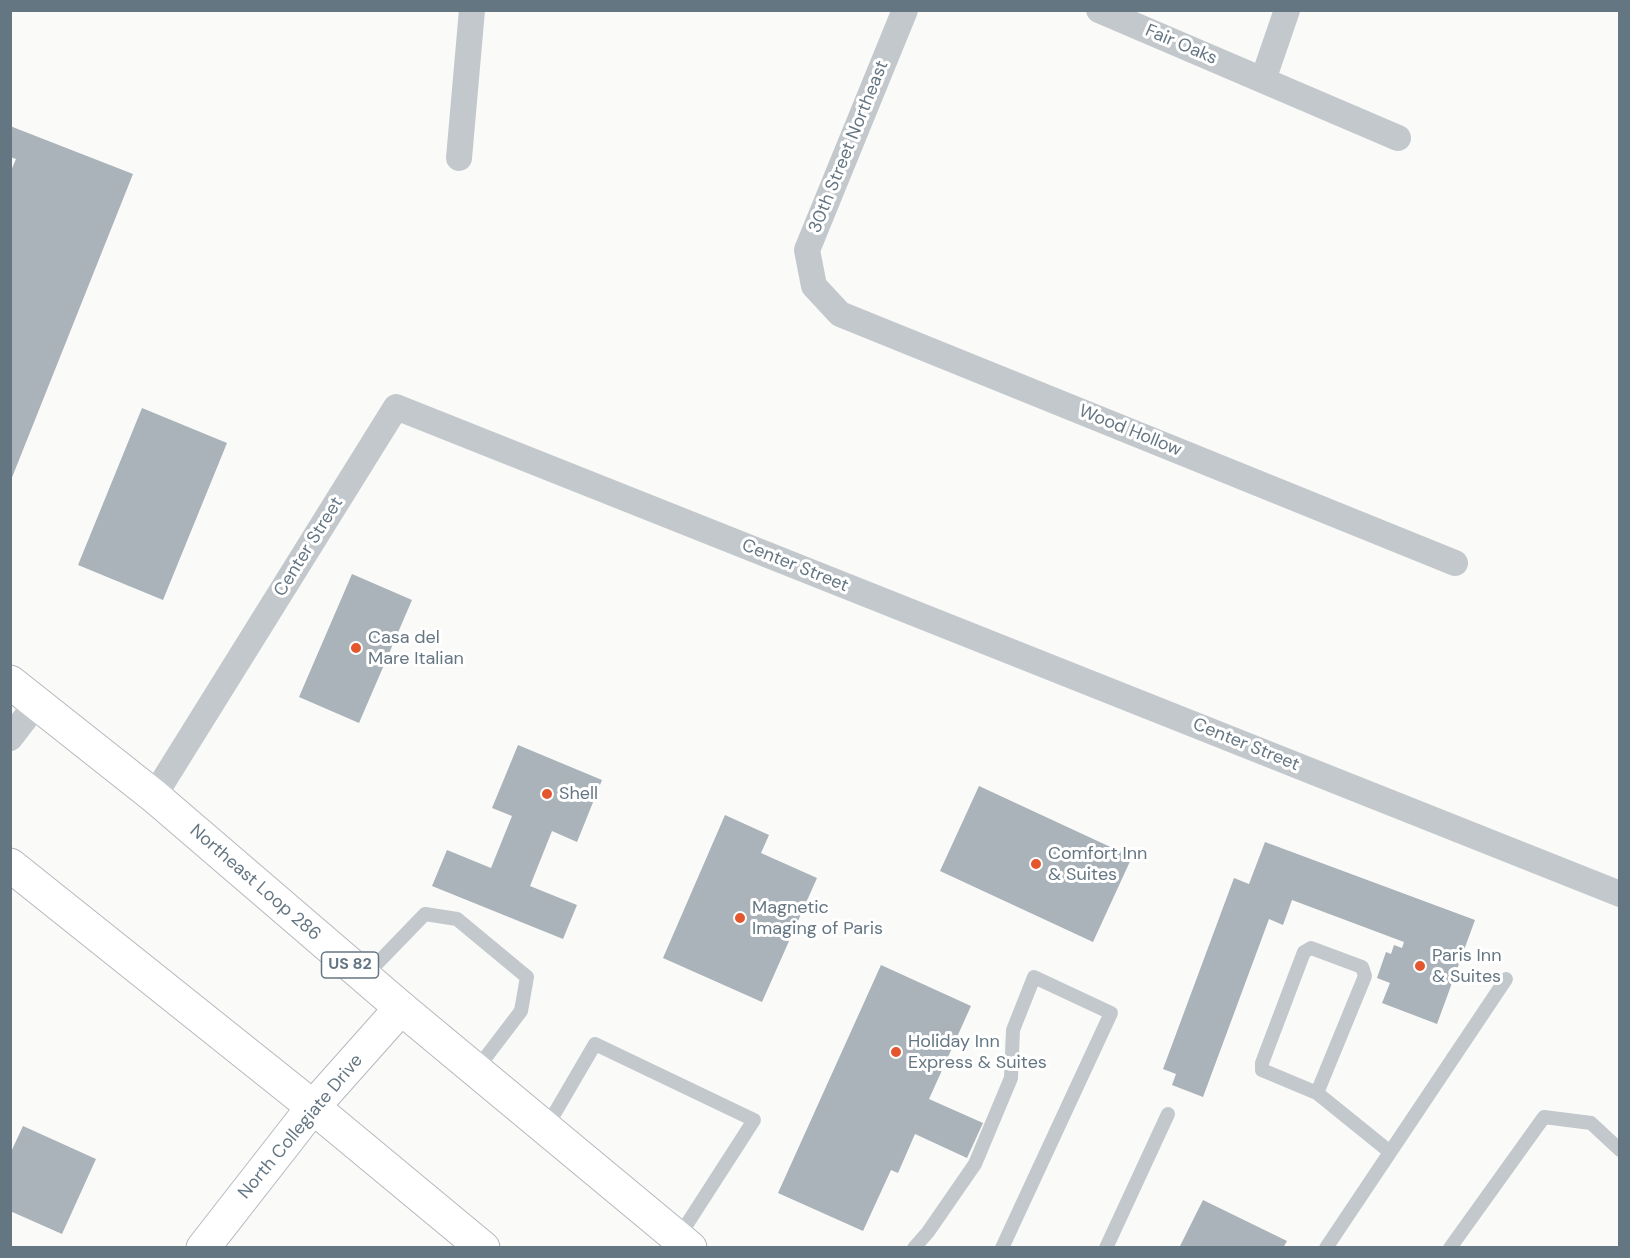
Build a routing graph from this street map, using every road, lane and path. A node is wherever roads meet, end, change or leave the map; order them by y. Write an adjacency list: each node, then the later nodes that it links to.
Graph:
1 (472, 10): 7 (street)
2 (905, 10): 8 (street, 30th Street Northeast)
3 (1099, 10): 5 (street, Fair Oaks)
4 (1287, 10): 5 (street)
5 (1263, 80): 6 (street, Fair Oaks)
6 (1398, 138)
7 (459, 158)
8 (814, 286): 9 (street, Wood Hollow)
9 (1455, 563)
10 (10, 682): 11 (main road, Northeast Loop 286 / US 82)
11 (37, 703): 12 (street); 13 (main road, Northeast Loop 286 / US 82)
12 (10, 738)
13 (154, 796): 15 (street, Center Street); 16 (main road, Northeast Loop 286 / US 82)
14 (10, 865): 21 (main road)
15 (1620, 894)
16 (364, 977): 18 (main road, Northeast Loop 286 / US 82); 19 (lane)
17 (1506, 979): 25 (lane)
18 (401, 1008): 19 (main road, Northeast Loop 286 / US 82); 21 (main road, North Collegiate Drive)
19 (476, 1070): 23 (main road, Northeast Loop 286 / US 82)
20 (1317, 1093): 20 (lane); 25 (lane)
21 (313, 1107): 27 (main road, North Collegiate Drive); 28 (main road)
22 (1168, 1114): 31 (lane)
23 (546, 1128): 26 (main road, Northeast Loop 286 / US 82); 26 (lane)
24 (1620, 1150): 33 (lane)
25 (1390, 1152): 32 (lane)
26 (684, 1243)
27 (203, 1248)
28 (483, 1248)
29 (914, 1248): 30 (lane)
30 (1002, 1248)
31 (1106, 1248)
32 (1326, 1248)
33 (1450, 1248)

